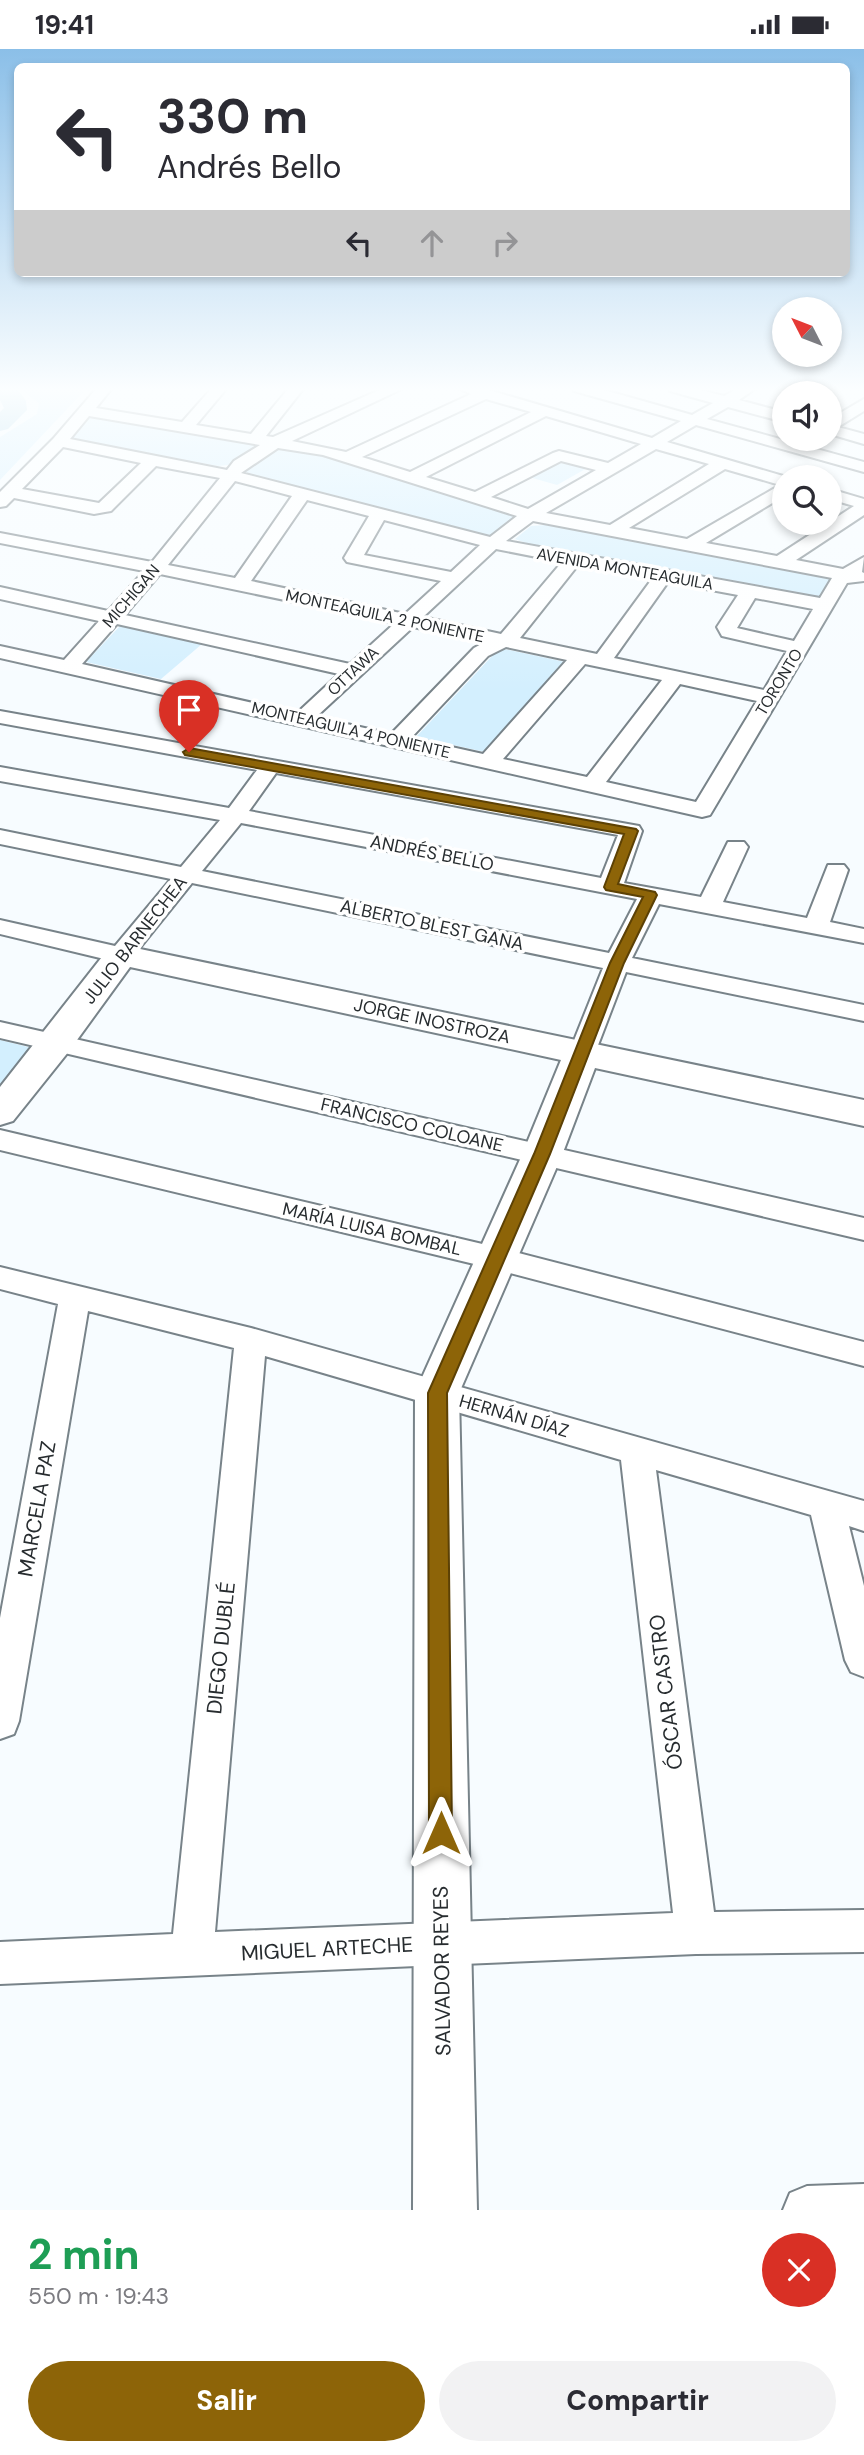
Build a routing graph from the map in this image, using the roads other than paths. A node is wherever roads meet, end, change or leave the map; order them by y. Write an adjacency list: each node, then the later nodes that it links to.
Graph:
1 (124, 489): 10 (street)
2 (218, 489): 23 (street, MICHIGAN)
3 (286, 489): 8 (street, AVENIDA MONTEAGUILA)
4 (446, 489): 11 (street, AVENIDA MONTEAGUILA)
5 (494, 489): 11 (street)
6 (575, 489): 15 (street, OTTAWA)
7 (681, 489): 16 (street)
8 (303, 493): 14 (street, AVENIDA MONTEAGUILA); 27 (street)
9 (772, 496): 19 (street)
10 (5, 497)
11 (476, 498): 15 (street, AVENIDA MONTEAGUILA)
12 (842, 498): 13 (street)
13 (864, 505): 21 (street)
14 (379, 513): 18 (street, AVENIDA MONTEAGUILA); 26 (street)
15 (530, 515): 16 (street, AVENIDA MONTEAGUILA); 18 (street, OTTAWA)
16 (611, 532): 19 (street, AVENIDA MONTEAGUILA)
17 (0, 538): 23 (street, MONTEAGUILA 2 PONIENTE)
18 (493, 543): 20 (street, AVENIDA MONTEAGUILA); 26 (street, OTTAWA)
19 (689, 546): 21 (street, AVENIDA MONTEAGUILA)
20 (574, 559): 24 (street, AVENIDA MONTEAGUILA); 33 (street)
21 (779, 562): 25 (street, AVENIDA MONTEAGUILA)
22 (864, 562): 25 (street, TORONTO)
23 (156, 568): 27 (street, MONTEAGUILA 2 PONIENTE); 31 (street, MICHIGAN)
24 (663, 576): 28 (street, AVENIDA MONTEAGUILA); 37 (street)
25 (855, 577): 30 (street, TORONTO)
26 (455, 578): 32 (street, OTTAWA)
27 (240, 584): 32 (street, MONTEAGUILA 2 PONIENTE)
28 (749, 592): 30 (street, AVENIDA MONTEAGUILA); 34 (street)
29 (0, 593): 31 (street)
30 (825, 605): 34 (street, TORONTO)
31 (112, 618): 38 (street, MICHIGAN); 39 (street)
32 (407, 621): 33 (street, MONTEAGUILA 2 PONIENTE); 39 (street, OTTAWA)
33 (503, 641): 36 (street, MONTEAGUILA 2 PONIENTE); 44 (street)
34 (799, 648): 41 (street, TORONTO)
35 (0, 652): 38 (street, MONTEAGUILA 4 PONIENTE)
36 (580, 657): 37 (street, MONTEAGUILA 2 PONIENTE); 45 (street)
37 (601, 662): 40 (street, MONTEAGUILA 2 PONIENTE)
38 (69, 667): 43 (street, MONTEAGUILA 4 PONIENTE)
39 (354, 671): 43 (street, OTTAWA)
40 (675, 677): 41 (street, MONTEAGUILA 2 PONIENTE); 48 (street)
41 (769, 697): 49 (street, TORONTO)
42 (0, 717): 46 (street)
43 (303, 718): 44 (street, MONTEAGUILA 4 PONIENTE)
44 (397, 740): 45 (street, MONTEAGUILA 4 PONIENTE)
45 (489, 761): 48 (street, MONTEAGUILA 4 PONIENTE)
46 (270, 767): 50 (street, JULIO BARNECHEA); 55 (street)
47 (0, 774): 50 (street, ANDRÉS BELLO)
48 (592, 785): 49 (street, MONTEAGUILA 4 PONIENTE)
49 (702, 810)
50 (234, 817): 54 (street, JULIO BARNECHEA); 55 (street, ANDRÉS BELLO)
51 (0, 837): 54 (street, ALBERTO BLEST GANA)
52 (736, 847): 57 (street)
53 (836, 870): 58 (street)
54 (185, 875): 61 (street, JULIO BARNECHEA); 62 (street, ALBERTO BLEST GANA)
55 (610, 887): 56 (street, ANDRÉS BELLO)
56 (651, 895): 57 (street, ANDRÉS BELLO); 62 (street, SALVADOR REYES)
57 (709, 906): 58 (street, ANDRÉS BELLO)
58 (816, 926): 60 (street, ANDRÉS BELLO)
59 (0, 927): 61 (street, JORGE INOSTROZA)
60 (864, 936)
61 (121, 955): 65 (street, JULIO BARNECHEA); 66 (street, JORGE INOSTROZA)
62 (617, 963): 63 (street, ALBERTO BLEST GANA); 66 (street, SALVADOR REYES)
63 (864, 1013)
64 (0, 1030): 65 (street, FRANCISCO COLOANE)
65 (56, 1043): 67 (street, JULIO BARNECHEA); 70 (street, FRANCISCO COLOANE)
66 (582, 1053): 68 (street, JORGE INOSTROZA); 70 (street, SALVADOR REYES)
67 (0, 1112)
68 (864, 1113)
69 (0, 1140): 72 (street, MARÍA LUISA BOMBAL)
70 (542, 1154): 71 (street, FRANCISCO COLOANE); 72 (street, SALVADOR REYES)
71 (864, 1229)
72 (495, 1258): 76 (street, MARÍA LUISA BOMBAL); 77 (street, SALVADOR REYES)
73 (0, 1278): 74 (street, HERNÁN DÍAZ)
74 (75, 1298): 75 (street, HERNÁN DÍAZ); 82 (street, MARCELA PAZ)
75 (251, 1340): 77 (street, HERNÁN DÍAZ); 86 (street, DIEGO DUBLÉ)
76 (864, 1354)
77 (438, 1393): 78 (street, HERNÁN DÍAZ); 85 (street, SALVADOR REYES)
78 (637, 1452): 79 (street, HERNÁN DÍAZ); 84 (street, ÓSCAR CASTRO)
79 (826, 1505): 80 (street, HERNÁN DÍAZ); 81 (street)
80 (864, 1516)
81 (864, 1660)
82 (0, 1721)
83 (864, 1931): 84 (street, MIGUEL ARTECHE)
84 (696, 1933): 85 (street, MIGUEL ARTECHE)
85 (441, 1944): 86 (street, MIGUEL ARTECHE); 89 (street, SALVADOR REYES)
86 (192, 1956): 87 (street, MIGUEL ARTECHE)
87 (0, 1963)
88 (864, 2208): 90 (street)
89 (445, 2210)
90 (807, 2210)

